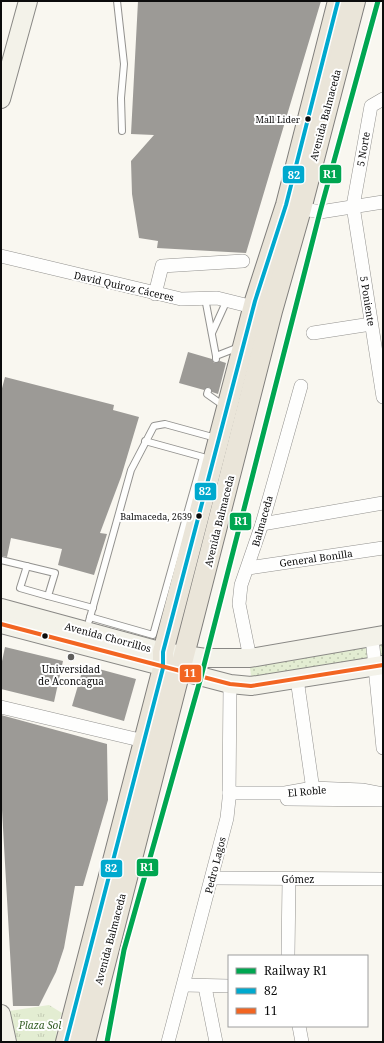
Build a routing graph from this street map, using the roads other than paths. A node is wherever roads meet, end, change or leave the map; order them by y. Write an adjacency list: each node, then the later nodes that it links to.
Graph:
1 (28, 1): 5 (street)
2 (117, 1): 7 (lane)
3 (338, 1): 10 (main road, Avenida Balmaceda)
4 (355, 1): 10 (main road, Avenida Balmaceda)
5 (1, 99)
6 (383, 99): 9 (street, 5 Norte)
7 (122, 131)
8 (383, 202): 9 (street)
9 (353, 206): 10 (street); 17 (street, 5 Poniente)
10 (294, 207): 16 (main road, Avenida Balmaceda)
11 (1, 256): 13 (street, David Quiroz Cáceres)
12 (243, 261): 13 (street)
13 (155, 294): 14 (street, David Quiroz Cáceres)
14 (205, 298): 15 (street, David Quiroz Cáceres); 19 (lane)
15 (227, 300): 16 (street, David Quiroz Cáceres); 19 (lane)
16 (263, 309): 20 (main road, Avenida Balmaceda); 41 (main road, Avenida Balmaceda)
17 (372, 324): 18 (street); 21 (street, 5 Poniente)
18 (313, 333)
19 (211, 334): 20 (lane)
20 (244, 345): 25 (main road, Avenida Balmaceda)
21 (381, 375): 24 (street, 5 Poniente)
22 (301, 386): 29 (street, Balmaceda)
23 (208, 391): 25 (lane)
24 (383, 397)
25 (227, 408): 26 (main road, Avenida Balmaceda)
26 (219, 439): 27 (lane); 41 (main road, Avenida Balmaceda)
27 (145, 441): 36 (lane); 38 (lane)
28 (383, 504): 29 (street)
29 (262, 524): 33 (street, Balmaceda)
30 (383, 548): 33 (street, General Bonilla)
31 (1, 560): 32 (lane)
32 (27, 566): 34 (lane); 34 (lane)
33 (248, 568): 40 (street, Balmaceda)
34 (48, 596): 36 (lane)
35 (1, 608): 38 (street, Avenida Chorrillos)
36 (93, 608): 38 (lane)
37 (1, 624): 41 (street)
38 (88, 624): 41 (street, Avenida Chorrillos)
39 (378, 636): 40 (street, Avenida Chorrillos); 42 (street)
40 (250, 658): 41 (street, Avenida Chorrillos)
41 (173, 661): 44 (street, Avenida Chorrillos); 46 (main road, Avenida Balmaceda); 63 (main road, Avenida Balmaceda)
42 (379, 665): 43 (street, Avenida Chorrillos); 47 (street)
43 (298, 679): 44 (street, Avenida Chorrillos); 48 (street)
44 (230, 684): 50 (street, Pedro Lagos)
45 (1, 707): 46 (street)
46 (144, 741): 62 (main road, Avenida Balmaceda)
47 (383, 748)
48 (314, 794): 49 (street, El Roble); 50 (street, El Roble); 51 (street, El Roble)
49 (383, 794)
50 (230, 796): 52 (street, Pedro Lagos)
51 (383, 800)
52 (212, 878): 53 (street, Gómez); 56 (street, Pedro Lagos)
53 (289, 879): 54 (street, Gómez); 55 (street)
54 (383, 879)
55 (288, 955)
56 (184, 985): 58 (street); 64 (street, Pedro Lagos)
57 (228, 986): 58 (street)
58 (205, 987): 65 (street)
59 (1, 1014): 61 (street)
60 (299, 1027): 66 (street)
61 (7, 1042)
62 (66, 1042)
63 (85, 1042)
64 (168, 1042)
65 (216, 1042)
66 (302, 1042)

